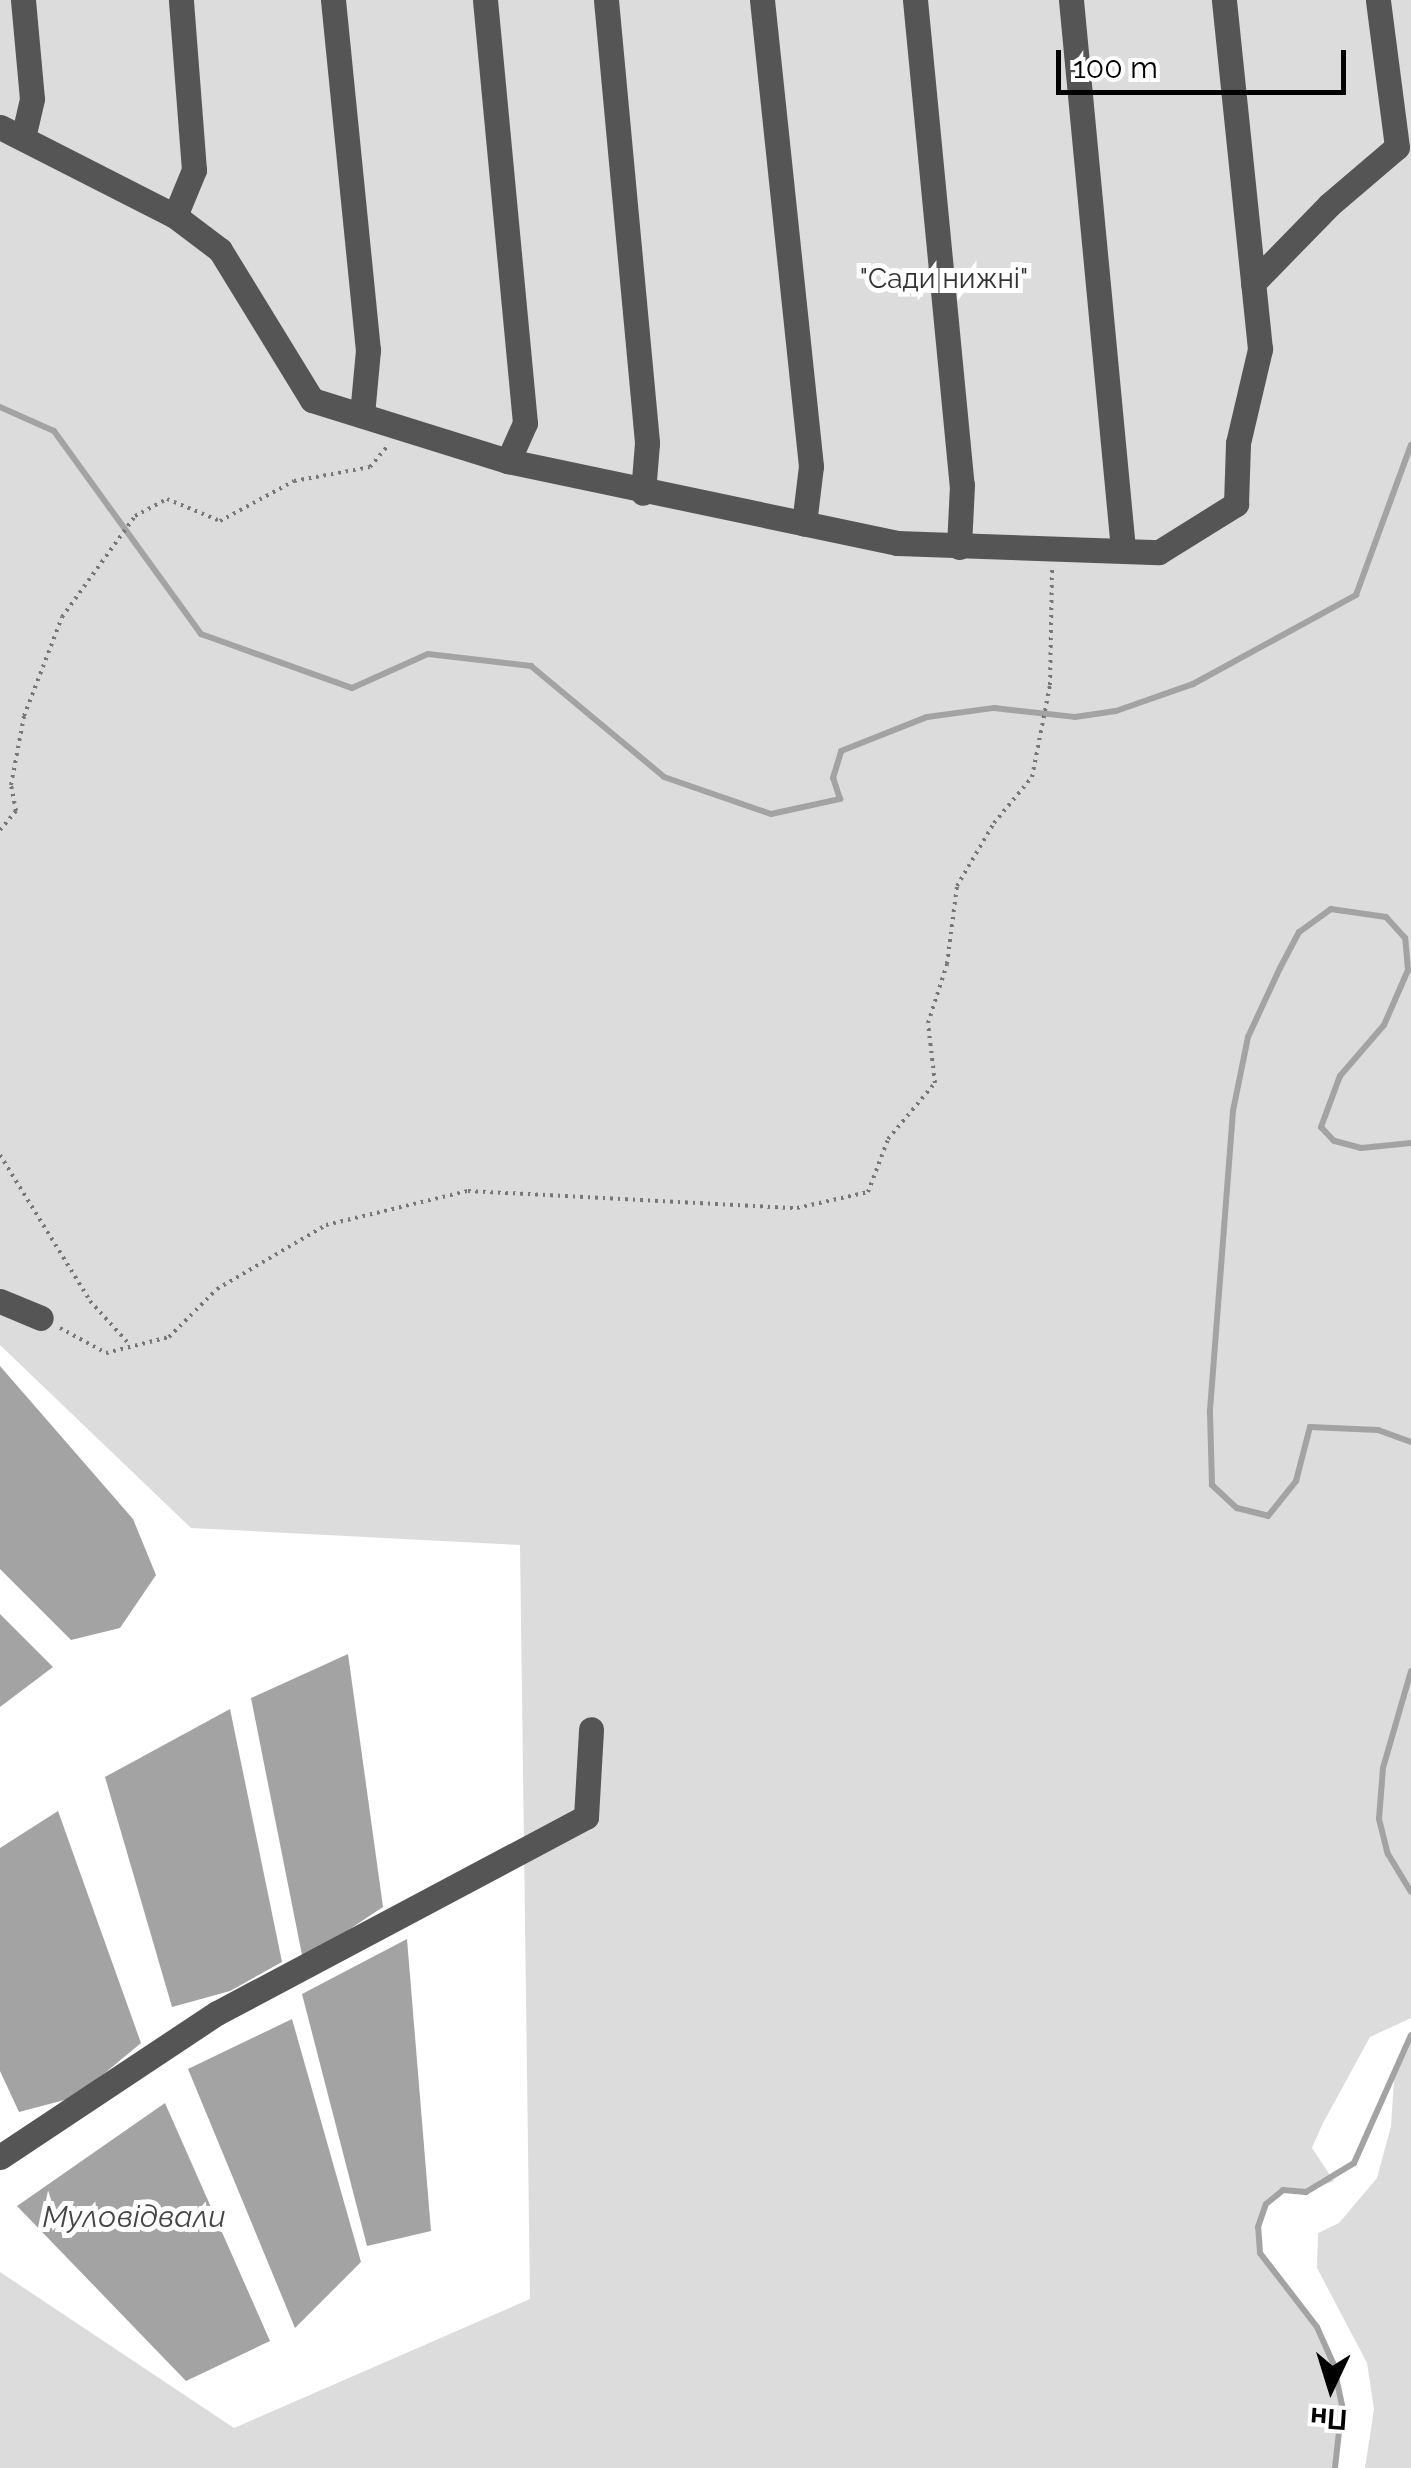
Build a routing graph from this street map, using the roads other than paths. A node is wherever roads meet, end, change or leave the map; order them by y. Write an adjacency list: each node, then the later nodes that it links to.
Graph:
1 (23, 0): 11 (street)
2 (181, 0): 12 (street)
3 (333, 0): 14 (street)
4 (485, 0): 15 (street)
5 (606, 0): 16 (street)
6 (762, 0): 17 (street)
7 (916, 0): 18 (street)
8 (1071, 0): 19 (street)
9 (1224, 0): 13 (street)
10 (1378, 0): 13 (street)
11 (12, 131): 12 (street)
12 (175, 216): 14 (street)
13 (1253, 283): 19 (street)
14 (362, 415): 15 (street)
15 (508, 461): 16 (street)
16 (642, 492): 17 (street)
17 (804, 524): 18 (street)
18 (959, 547): 19 (street)
19 (1123, 550)
20 (0, 1301): 21 (street)
21 (42, 1318)
22 (592, 1729): 23 (street)
23 (0, 2156)

